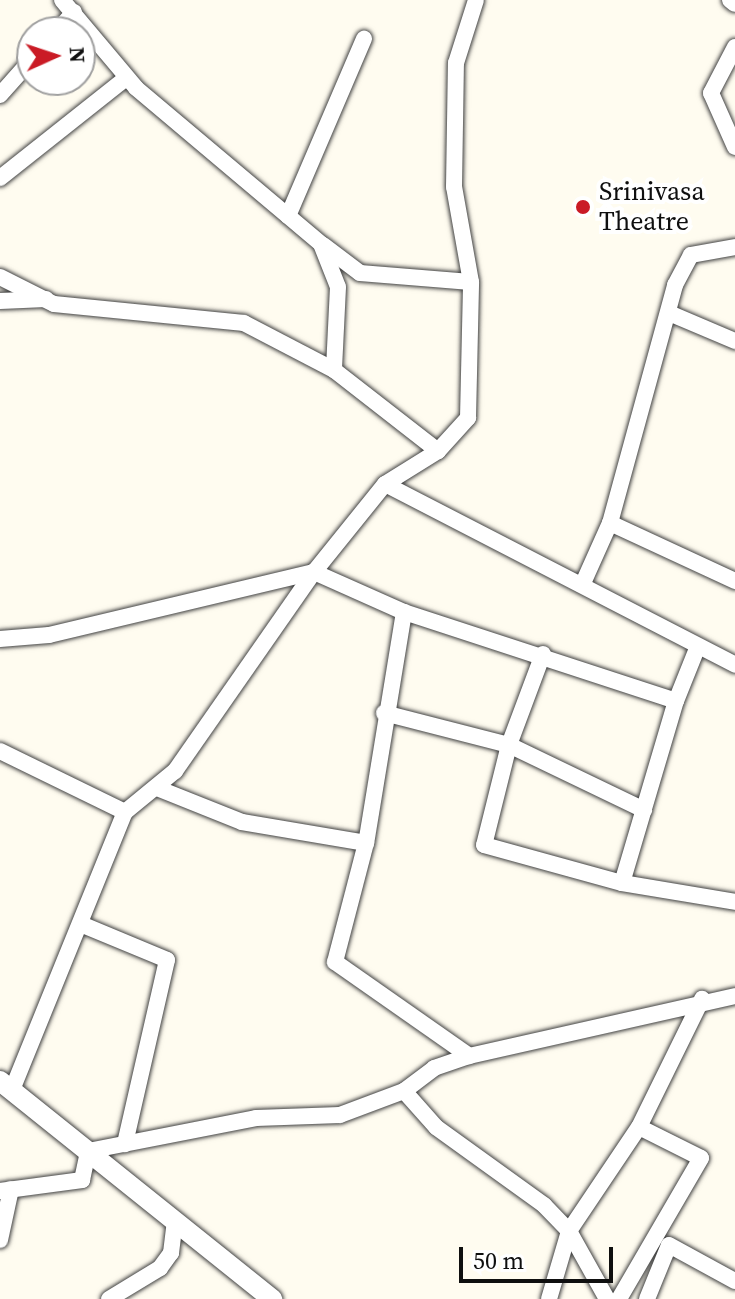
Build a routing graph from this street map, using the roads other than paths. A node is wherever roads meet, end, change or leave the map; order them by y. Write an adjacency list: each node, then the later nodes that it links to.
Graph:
1 (476, 0): 16 (street)
2 (730, 0): 3 (street)
3 (735, 4)
4 (68, 6): 8 (street)
5 (364, 39): 12 (street)
6 (735, 47): 10 (street)
7 (16, 77): 9 (street)
8 (126, 78): 11 (street); 12 (street)
9 (0, 95)
10 (735, 147)
11 (0, 178)
12 (288, 216): 13 (street)
13 (321, 244): 16 (street); 21 (street)
14 (735, 247): 19 (street)
15 (0, 277): 17 (street)
16 (471, 282): 22 (street)
17 (46, 299): 18 (street); 21 (street)
18 (0, 301)
19 (669, 313): 20 (street); 24 (street)
20 (735, 341)
21 (334, 370): 22 (street)
22 (438, 451): 23 (street)
23 (385, 484): 25 (street); 26 (street)
24 (610, 523): 26 (street); 27 (street)
25 (314, 572): 28 (street); 29 (street); 37 (street)
26 (584, 581): 30 (street)
27 (735, 581)
28 (404, 612): 31 (street); 34 (street)
29 (0, 639)
30 (698, 646): 32 (street); 33 (street)
31 (543, 654): 33 (street); 35 (street)
32 (735, 665)
33 (676, 701): 38 (street)
34 (384, 713): 35 (street); 40 (street)
35 (509, 745): 38 (street); 41 (street)
36 (0, 751): 39 (street)
37 (157, 788): 39 (street); 40 (street)
38 (644, 810): 41 (street)
39 (125, 812): 43 (street)
40 (366, 843): 46 (street)
41 (622, 883): 42 (street)
42 (735, 902)
43 (83, 925): 47 (street); 50 (street)
44 (735, 996): 45 (street)
45 (702, 999): 46 (street); 49 (street)
46 (469, 1056): 48 (street)
47 (6, 1086): 51 (street)
48 (404, 1091): 50 (street); 54 (street)
49 (639, 1127): 54 (street); 56 (street)
50 (125, 1144): 51 (street)
51 (88, 1151): 52 (street); 53 (street)
52 (6, 1190): 55 (street)
53 (175, 1221): 58 (street); 59 (street)
54 (569, 1231): 60 (street); 61 (street)
55 (0, 1240)
56 (663, 1243): 57 (street); 62 (street); 63 (street)
57 (735, 1281)
58 (109, 1299)
59 (272, 1299)
60 (549, 1299)
61 (607, 1299)
62 (619, 1299)
63 (647, 1299)

